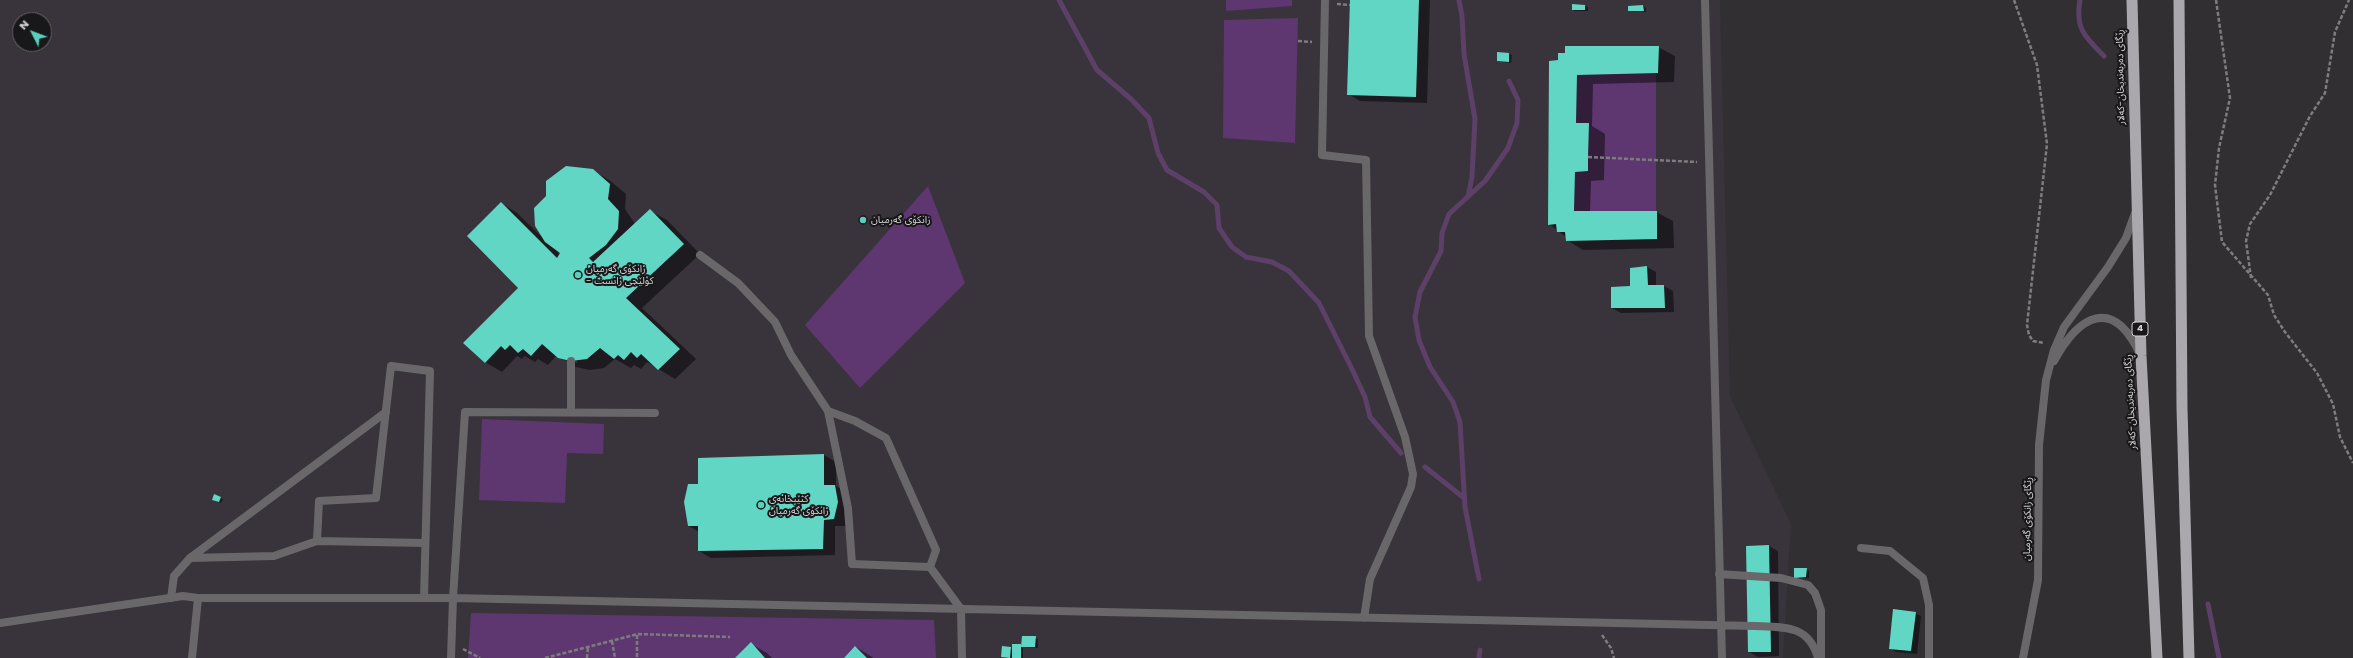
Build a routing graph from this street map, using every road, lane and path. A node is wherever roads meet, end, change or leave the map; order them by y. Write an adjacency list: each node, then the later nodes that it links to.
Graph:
1 (1325, 0): 33 (street)
2 (1705, 0): 9 (street)
3 (2014, 0): 13 (path)
4 (2132, 0): 10 (highway, ڕێگای دەربەندیخان-کەلار / 4)
5 (2179, 0): 58 (highway)
6 (2216, 0): 12 (path)
7 (2349, 0): 12 (path)
8 (1588, 157): 9 (path)
9 (1709, 163): 27 (street)
10 (2136, 209): 13 (street); 14 (highway, ڕێگای دەربەندیخان-کەلار / 4)
11 (700, 255): 17 (street)
12 (2251, 278): 21 (path)
13 (2061, 333): 16 (street)
14 (2141, 356): 16 (street); 57 (highway, ڕێگای دەربەندیخان-کەلار / 4)
15 (571, 361): 19 (street)
16 (2046, 380): 56 (street, ڕێگای زانکۆی گەرمیان)
17 (828, 411): 26 (street); 26 (street)
18 (386, 412): 22 (street); 23 (street); 25 (street)
19 (571, 412): 20 (street); 31 (street)
20 (655, 413)
21 (2353, 464)
22 (317, 541): 23 (street); 25 (street)
23 (425, 543): 30 (street)
24 (1861, 548): 55 (street)
25 (190, 558): 28 (street)
26 (930, 567): 32 (street)
27 (1719, 574): 36 (street); 54 (street)
28 (171, 598): 29 (street); 34 (street)
29 (198, 598): 30 (street); 43 (street)
30 (424, 598): 31 (street)
31 (453, 598): 32 (street); 40 (street)
32 (960, 609): 33 (street); 50 (street)
33 (1364, 618): 35 (street)
34 (0, 623)
35 (1594, 623): 36 (street); 51 (path)
36 (1722, 625): 52 (street); 53 (street)
37 (637, 635): 38 (path); 39 (path); 49 (path)
38 (730, 637)
39 (612, 641): 41 (path); 48 (path)
40 (452, 644): 44 (street); 45 (path)
41 (588, 647): 42 (path); 47 (path)
42 (551, 657): 46 (path)
43 (192, 658)
44 (451, 658)
45 (480, 658)
46 (545, 658)
47 (587, 658)
48 (615, 658)
49 (638, 658)
50 (962, 658)
51 (1614, 658)
52 (1722, 658)
53 (1818, 658)
54 (1821, 658)
55 (1929, 658)
56 (2023, 658)
57 (2157, 658)
58 (2189, 658)

